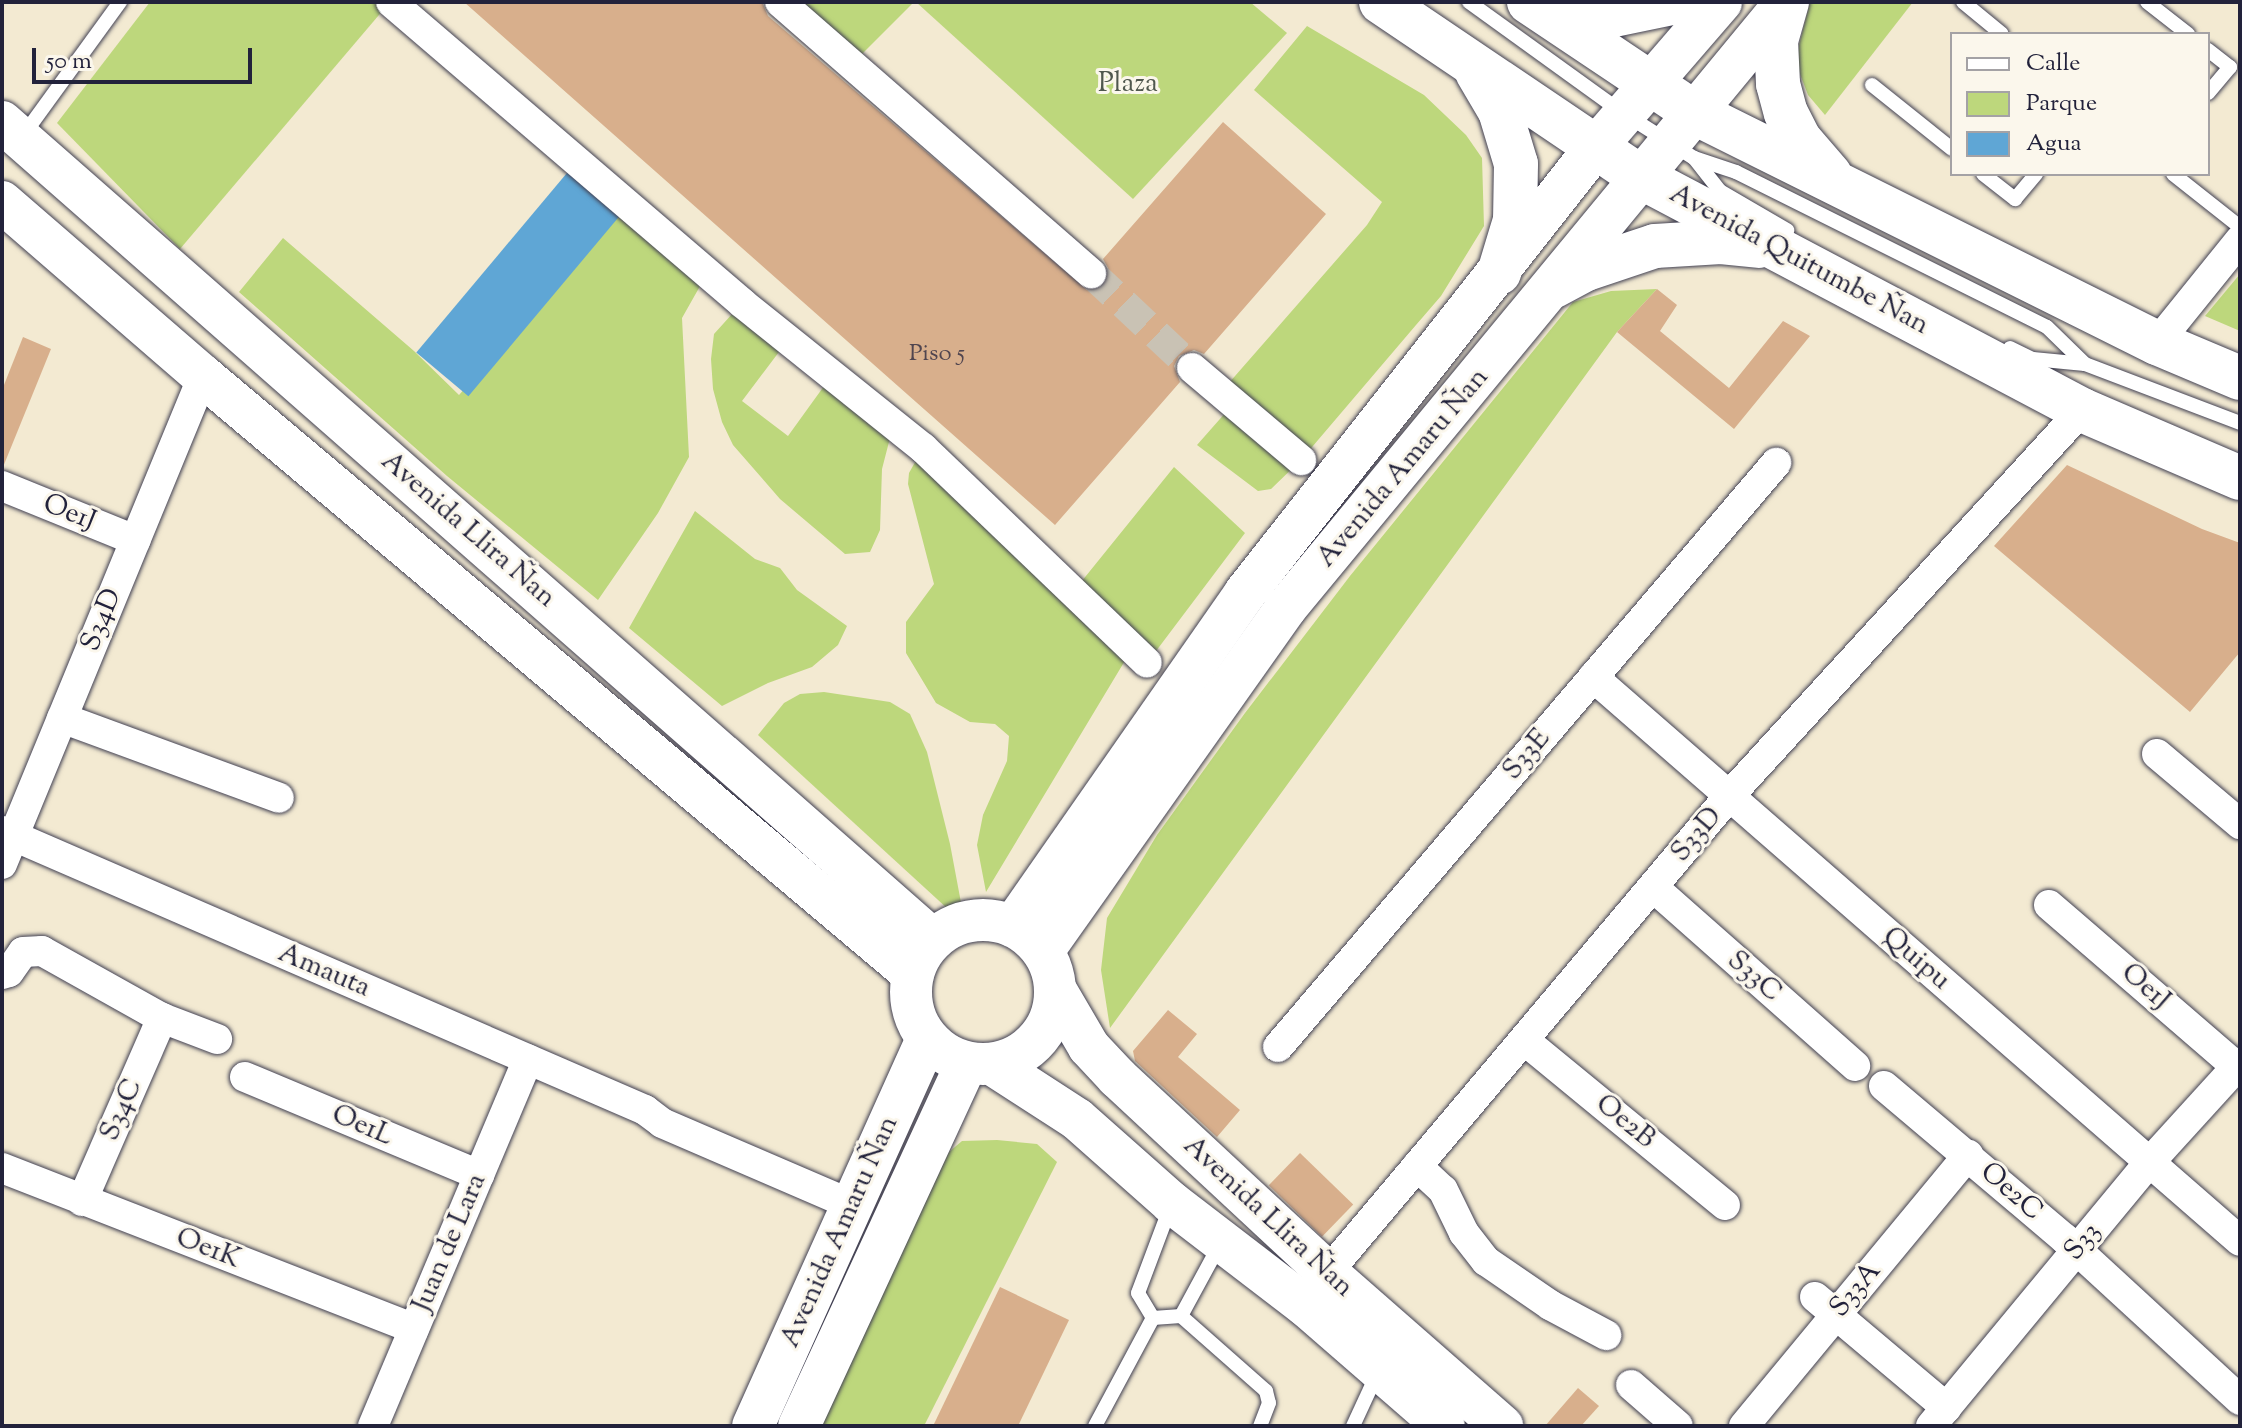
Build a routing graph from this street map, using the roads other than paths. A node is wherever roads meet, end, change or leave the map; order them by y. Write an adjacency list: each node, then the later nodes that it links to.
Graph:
1 (120, 2): 19 (lane)
2 (391, 2): 48 (street)
3 (780, 2): 32 (street)
4 (1381, 2): 15 (main road, Avenida Quitumbe Ñan)
5 (1469, 2): 18 (lane)
6 (1676, 2): 11 (main road)
7 (1721, 2): 18 (street, Avenida Amaru Ñan)
8 (1786, 2): 20 (street, Avenida Amaru Ñan); 27 (main road)
9 (1963, 2): 12 (lane)
10 (2147, 2): 13 (lane)
11 (1534, 5): 18 (main road)
12 (2000, 32)
13 (2185, 32)
14 (2210, 52): 17 (lane)
15 (1471, 64): 22 (main road, Avenida Quitumbe Ñan); 33 (main road)
16 (1872, 85): 21 (lane)
17 (2210, 91)
18 (1636, 98): 20 (main road); 22 (street, Avenida Amaru Ñan)
19 (12, 129): 60 (street, Avenida Llira Ñan)
20 (1686, 138): 23 (street, Avenida Amaru Ñan); 27 (main road); 31 (lane); 37 (lane)
21 (1950, 147)
22 (1595, 148): 23 (main road, Avenida Quitumbe Ñan); 33 (street, Avenida Amaru Ñan)
23 (1639, 176): 31 (main road, Avenida Quitumbe Ñan); 34 (street, Avenida Amaru Ñan)
24 (1986, 176): 25 (lane)
25 (2034, 176)
26 (2176, 176): 29 (lane)
27 (1839, 186): 36 (main road)
28 (2, 202): 39 (street, Avenida Llira Ñan)
29 (2240, 227)
30 (2240, 240): 36 (street)
31 (1791, 244): 34 (main road); 41 (main road, Avenida Quitumbe Ñan)
32 (1091, 273)
33 (1499, 273): 59 (street, Avenida Amaru Ñan)
34 (1554, 286): 59 (street, Avenida Amaru Ñan)
35 (1999, 342): 37 (lane)
36 (2157, 343): 40 (main road)
37 (2085, 364): 42 (lane)
38 (1192, 368): 43 (street)
39 (203, 376): 47 (street, S34D); 60 (street, Avenida Llira Ñan)
40 (2240, 378)
41 (2082, 410): 45 (main road, Avenida Quitumbe Ñan); 52 (street, S33D)
42 (2240, 423)
43 (1301, 460)
44 (1776, 463): 49 (street, S33E)
45 (2240, 478)
46 (2, 486): 47 (street, Oe1J)
47 (135, 540): 50 (street, S34D)
48 (1147, 663)
49 (1593, 677): 52 (street, Quipu); 66 (street, S33E)
50 (62, 718): 53 (street); 55 (street, S34D)
51 (2157, 754): 54 (street)
52 (1730, 795): 57 (street, S33D); 74 (street, Quipu)
53 (279, 798)
54 (2240, 824)
55 (8, 834): 56 (street, S34D); 67 (street, Amauta)
56 (2, 864)
57 (1653, 887): 65 (street, S33D); 69 (street, S33C)
58 (2049, 905): 70 (street, Oe1J)
59 (1037, 955): 60 (street); 68 (street); 85 (street, Avenida Llira Ñan)
60 (923, 957): 64 (street)
61 (2, 974): 62 (street)
62 (162, 1018): 63 (street); 78 (street, S34C)
63 (217, 1039)
64 (927, 1039): 68 (street); 80 (street, Avenida Amaru Ñan)
65 (1524, 1040): 75 (street, S33D); 81 (street, Oe2B)
66 (1278, 1047)
67 (528, 1059): 77 (street, Juan de Lara); 80 (street, Amauta)
68 (980, 1064): 79 (street, Avenida Llira Ñan); 97 (street, Avenida Amaru Ñan)
69 (1855, 1066)
70 (2239, 1067): 74 (street, S33)
71 (245, 1077): 77 (street, Oe1L)
72 (1884, 1086): 73 (street, Oe2C)
73 (1968, 1155): 84 (street, Oe2C); 86 (street, S33A)
74 (2148, 1164): 83 (street, Quipu); 84 (street, S33)
75 (1417, 1166): 85 (street, S33D); 90 (street)
76 (2, 1168): 78 (street, Oe1K)
77 (479, 1175): 89 (street, Juan de Lara)
78 (82, 1201): 89 (street, Oe1K)
79 (1172, 1203): 82 (street, Avenida Llira Ñan); 88 (lane)
80 (852, 1205): 96 (street, Avenida Amaru Ñan)
81 (1725, 1205)
82 (1222, 1241): 87 (lane); 91 (street, Avenida Llira Ñan)
83 (2240, 1241)
84 (2076, 1249): 93 (street, Oe2C); 94 (street, S33)
85 (1327, 1273): 102 (street, Avenida Llira Ñan)
86 (1826, 1306): 94 (street); 104 (street, S33A)
87 (1181, 1316): 88 (lane); 99 (lane)
88 (1153, 1318): 98 (lane)
89 (414, 1329): 95 (street, Juan de Lara)
90 (1606, 1335)
91 (1379, 1370): 100 (lane); 101 (street, Avenida Llira Ñan)
92 (1631, 1385): 103 (street)
93 (2240, 1400)
94 (1939, 1417)
95 (373, 1426)
96 (753, 1426)
97 (799, 1426)
98 (1095, 1426)
99 (1260, 1426)
100 (1353, 1426)
101 (1444, 1426)
102 (1502, 1426)
103 (1678, 1426)
104 (1744, 1426)

